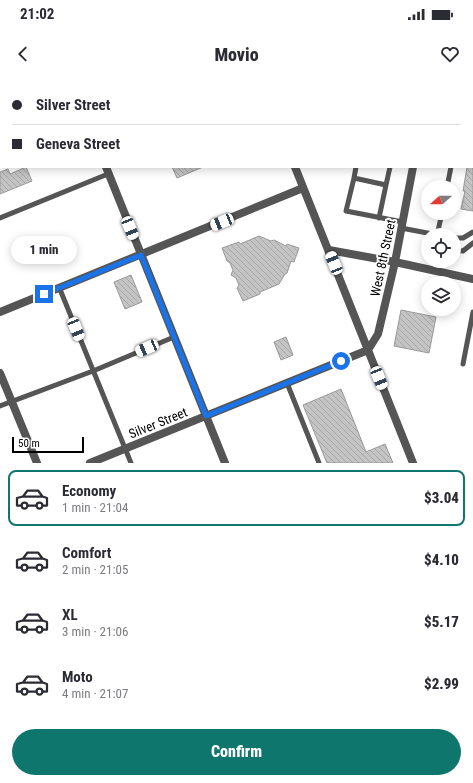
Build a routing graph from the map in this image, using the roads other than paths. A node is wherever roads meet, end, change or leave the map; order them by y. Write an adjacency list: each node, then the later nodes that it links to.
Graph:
1 (295, 168): 10 (street)
2 (356, 168): 7 (lane)
3 (390, 168): 9 (lane)
4 (413, 168): 13 (street, West 8th Street)
5 (451, 168): 8 (lane)
6 (107, 170): 11 (lane); 20 (street)
7 (354, 178): 9 (lane); 12 (lane)
8 (448, 180)
9 (386, 185): 12 (lane)
10 (304, 188): 18 (street); 20 (street)
11 (0, 218)
12 (379, 218): 13 (lane)
13 (402, 225): 14 (lane); 21 (street, West 8th Street)
14 (421, 230)
15 (473, 232): 16 (lane)
16 (461, 238)
17 (473, 243): 19 (lane)
18 (329, 250): 21 (street); 27 (street)
19 (461, 251)
20 (141, 255): 23 (street); 26 (street)
21 (395, 262): 22 (street); 27 (street, West 8th Street)
22 (473, 280)
23 (59, 287): 24 (street); 29 (lane)
24 (0, 312)
25 (473, 312): 28 (lane)
26 (174, 337): 29 (lane); 34 (street)
27 (368, 350): 31 (street, Silver Street); 41 (street)
28 (463, 364)
29 (93, 371): 32 (lane); 35 (lane)
30 (0, 372): 32 (street)
31 (287, 383): 34 (street, Silver Street); 40 (lane)
32 (12, 401): 33 (lane); 36 (street)
33 (0, 406)
34 (206, 416): 35 (street, Silver Street); 39 (street)
35 (126, 449): 37 (street, Silver Street); 38 (lane)
36 (37, 463)
37 (90, 463)
38 (131, 463)
39 (224, 463)
40 (319, 463)
41 (413, 463)

